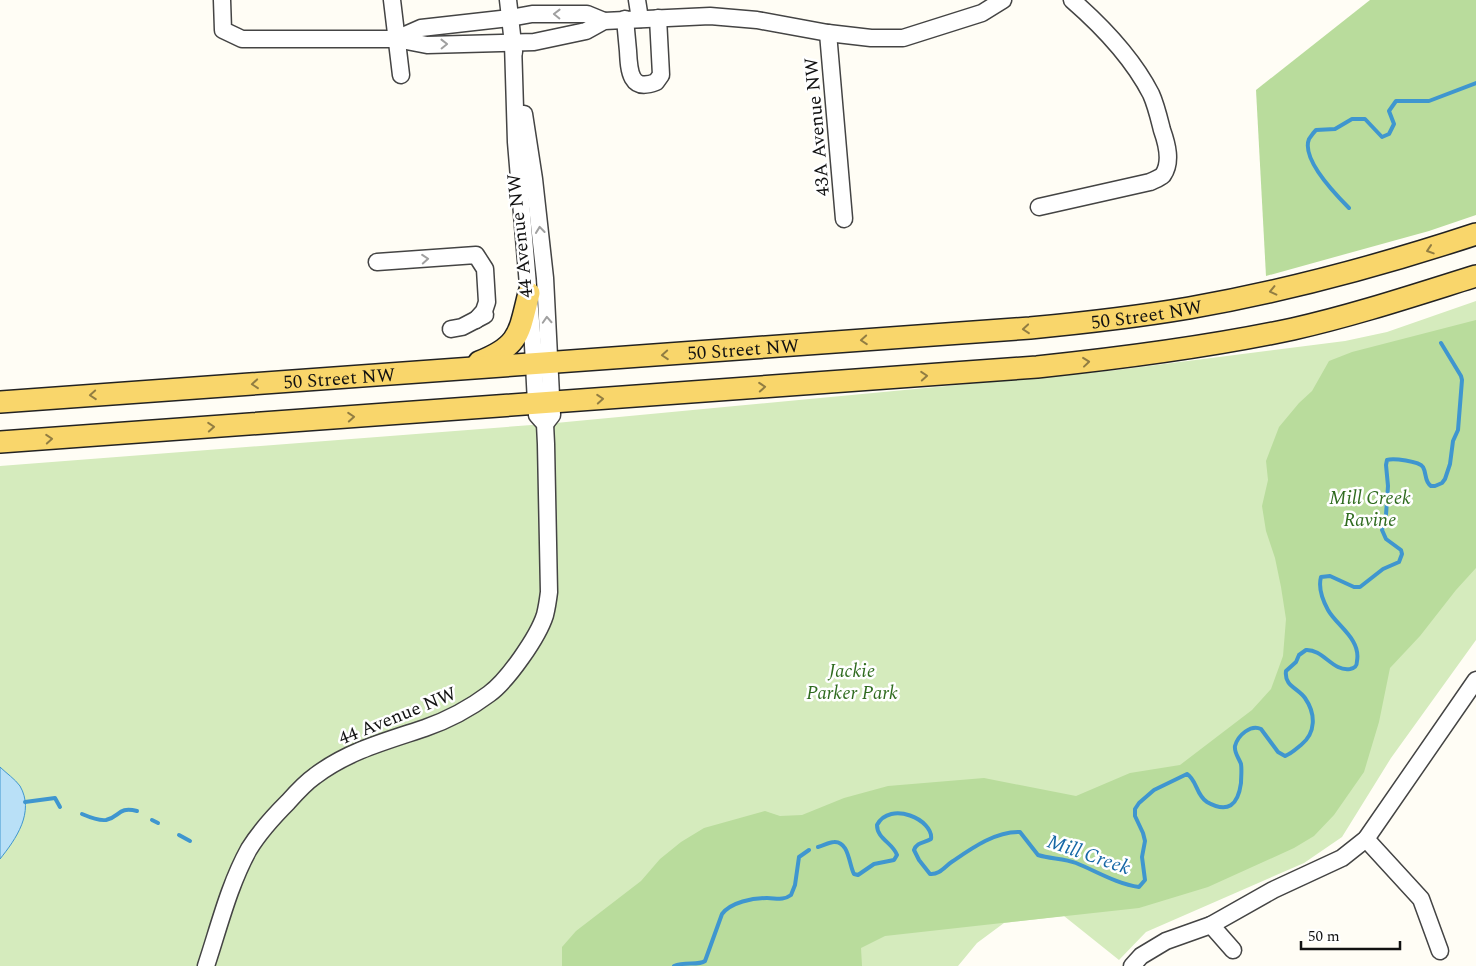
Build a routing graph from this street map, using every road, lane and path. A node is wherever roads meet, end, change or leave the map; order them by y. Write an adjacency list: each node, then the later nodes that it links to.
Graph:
1 (222, 0): 12 (street)
2 (392, 0): 12 (street)
3 (508, 0): 7 (street, 44 Avenue NW)
4 (637, 0): 9 (street)
5 (1003, 0): 11 (street)
6 (1072, 0): 15 (street)
7 (510, 18): 10 (street, one-way to 7); 12 (street); 13 (street, 44 Avenue NW)
8 (658, 18): 9 (street); 9 (street); 11 (street)
9 (633, 19): 10 (street)
10 (604, 21): 13 (street)
11 (828, 33): 16 (street, 43A Avenue NW)
12 (396, 39): 13 (street, one-way to 13); 14 (street)
13 (513, 43): 20 (street, 44 Avenue NW); 22 (street, 44 Avenue NW, one-way to 13)
14 (401, 75)
15 (1039, 207)
16 (844, 218)
17 (1476, 234): 22 (main road, 50 Street NW, one-way to 22)
18 (377, 262): 21 (street, one-way to 21)
19 (1476, 276): 25 (main road, 50 Street NW, one-way to 19)
20 (529, 293): 22 (street, 44 Avenue NW); 23 (main road)
21 (451, 329)
22 (542, 363): 23 (main road, 50 Street NW); 25 (street, 44 Avenue NW)
23 (461, 369): 24 (main road, 50 Street NW, one-way to 24)
24 (0, 402)
25 (543, 403): 26 (main road, 50 Street NW, one-way to 25); 33 (street, 44 Avenue NW)
26 (0, 442)
27 (1476, 680): 28 (street)
28 (1471, 699): 29 (street)
29 (1366, 839): 30 (street); 32 (street)
30 (1211, 925): 31 (street); 34 (street)
31 (1232, 950)
32 (1440, 951)
33 (206, 966)
34 (1132, 966)

